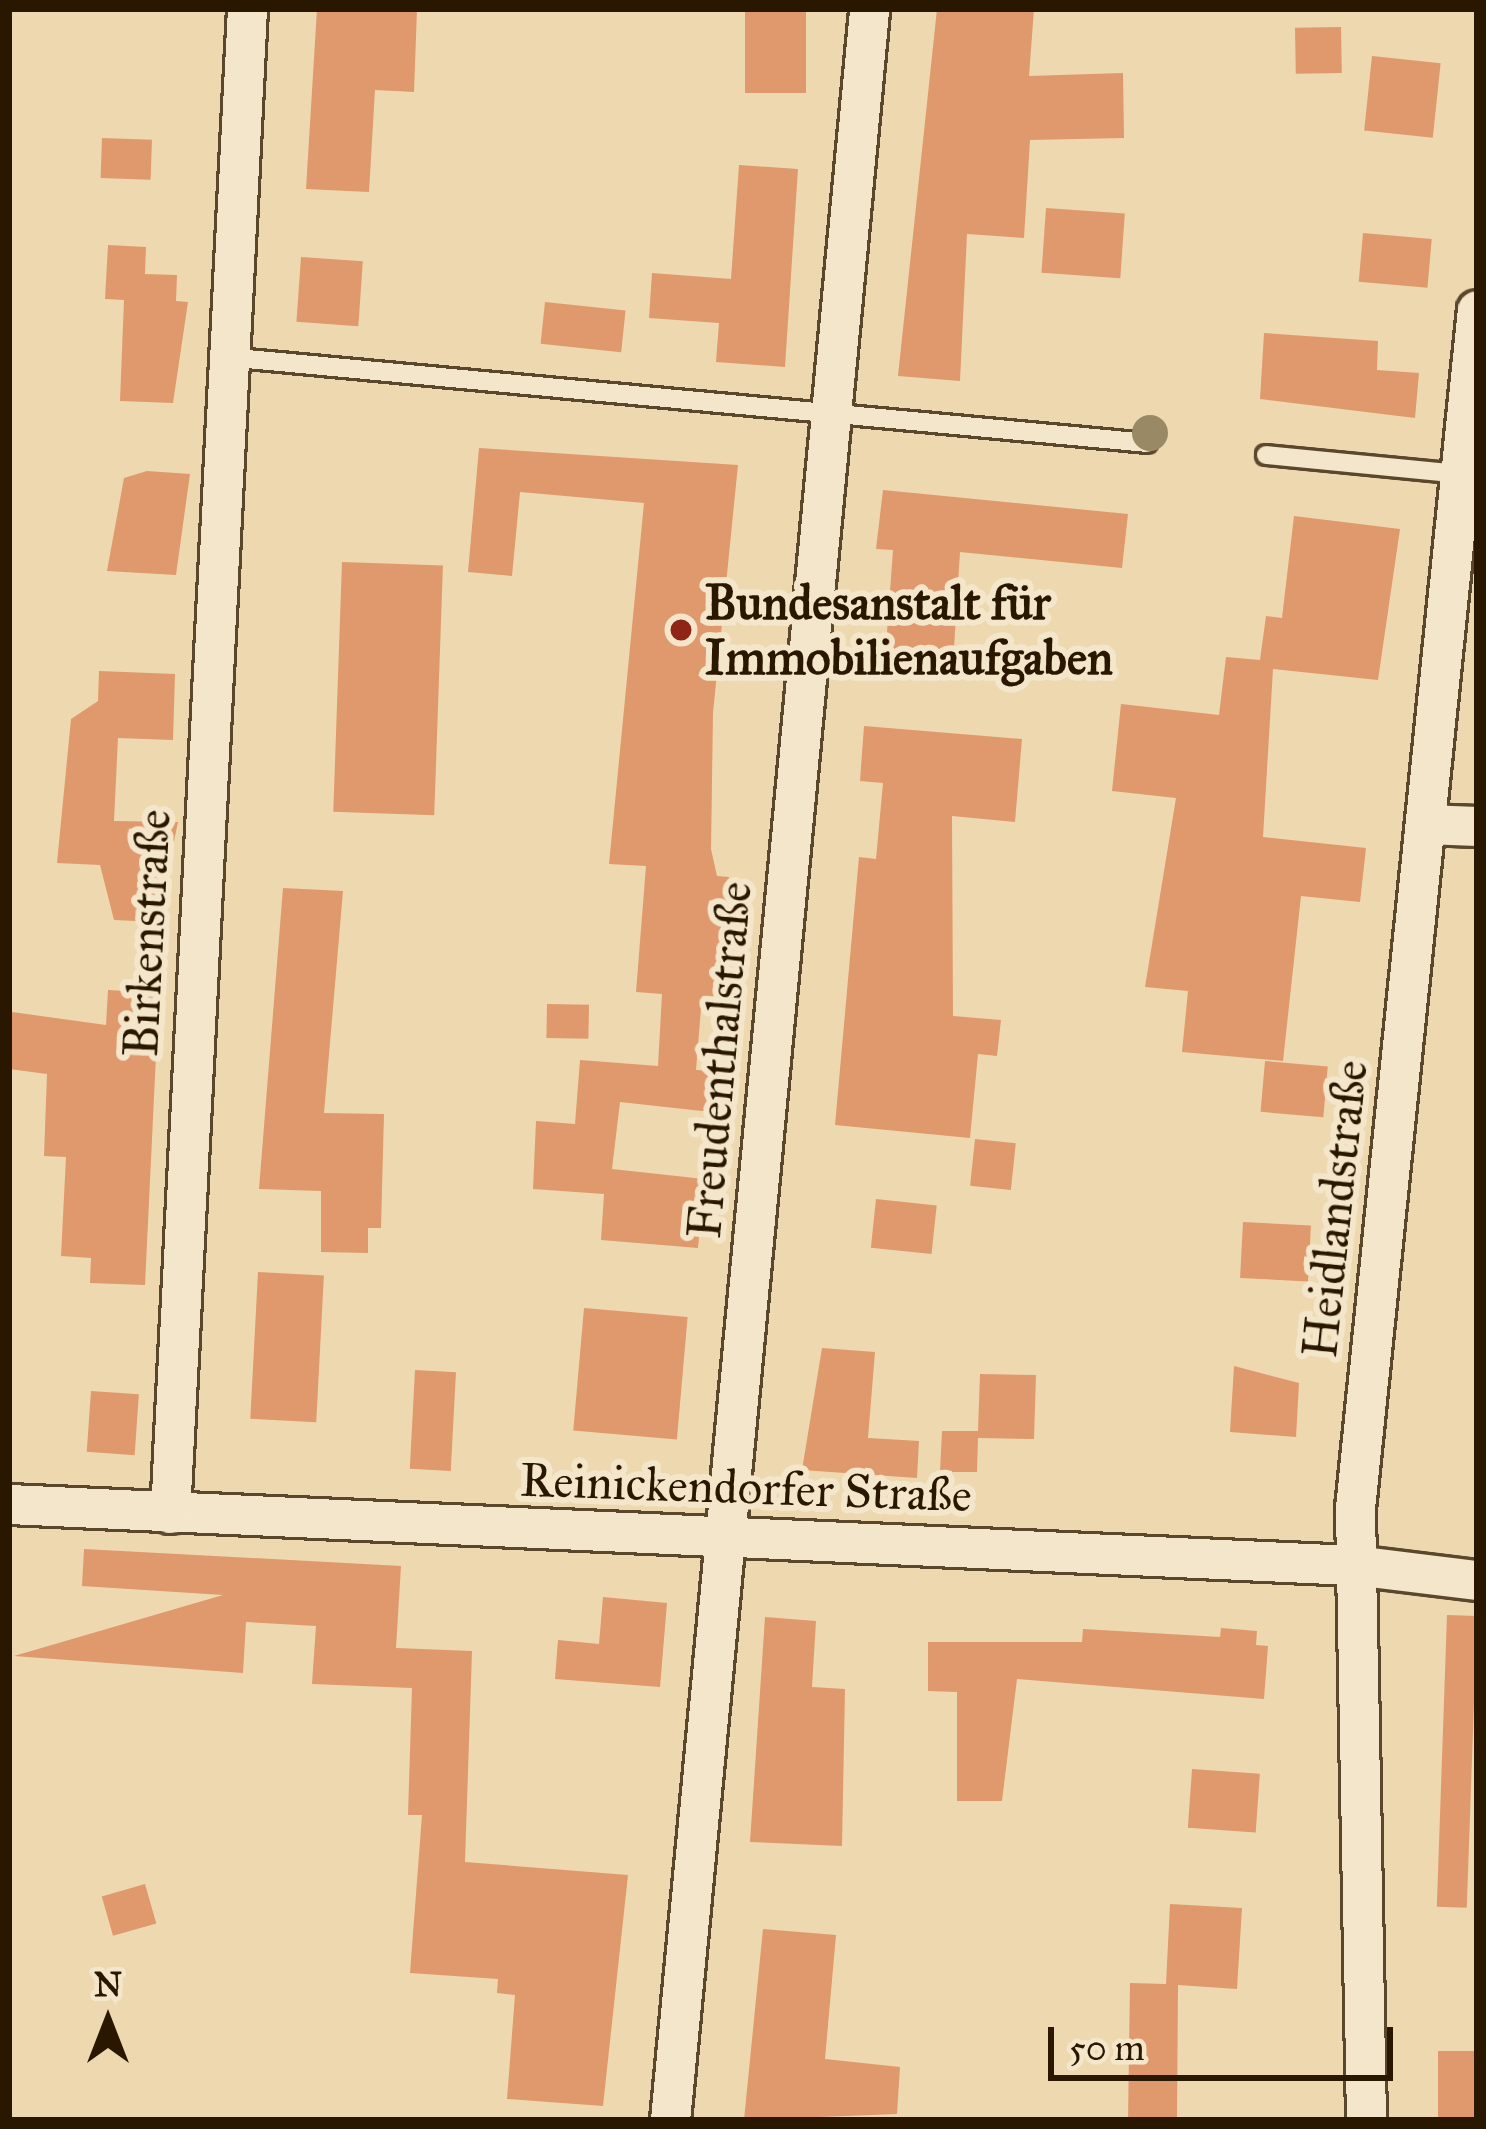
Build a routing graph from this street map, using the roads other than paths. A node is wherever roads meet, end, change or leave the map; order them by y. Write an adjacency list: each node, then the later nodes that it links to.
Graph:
1 (247, 9): 4 (street, Birkenstraße)
2 (869, 9): 5 (street, Freudenthalstraße)
3 (1477, 310): 8 (street, Heidlandstraße)
4 (226, 357): 5 (lane); 12 (street, Birkenstraße)
5 (827, 411): 6 (lane); 13 (street, Freudenthalstraße)
6 (1147, 443)
7 (1266, 454): 8 (lane)
8 (1460, 474): 9 (street, Heidlandstraße)
9 (1425, 824): 10 (street); 14 (street, Heidlandstraße)
10 (1477, 826)
11 (9, 1504): 12 (street, Reinickendorfer Straße)
12 (170, 1513): 13 (street, Reinickendorfer Straße)
13 (729, 1538): 14 (street, Reinickendorfer Straße); 16 (street, Freudenthalstraße)
14 (1354, 1565): 15 (street, Reinickendorfer Straße); 17 (street, Heidlandstraße)
15 (1477, 1580)
16 (670, 2120)
17 (1366, 2120)

